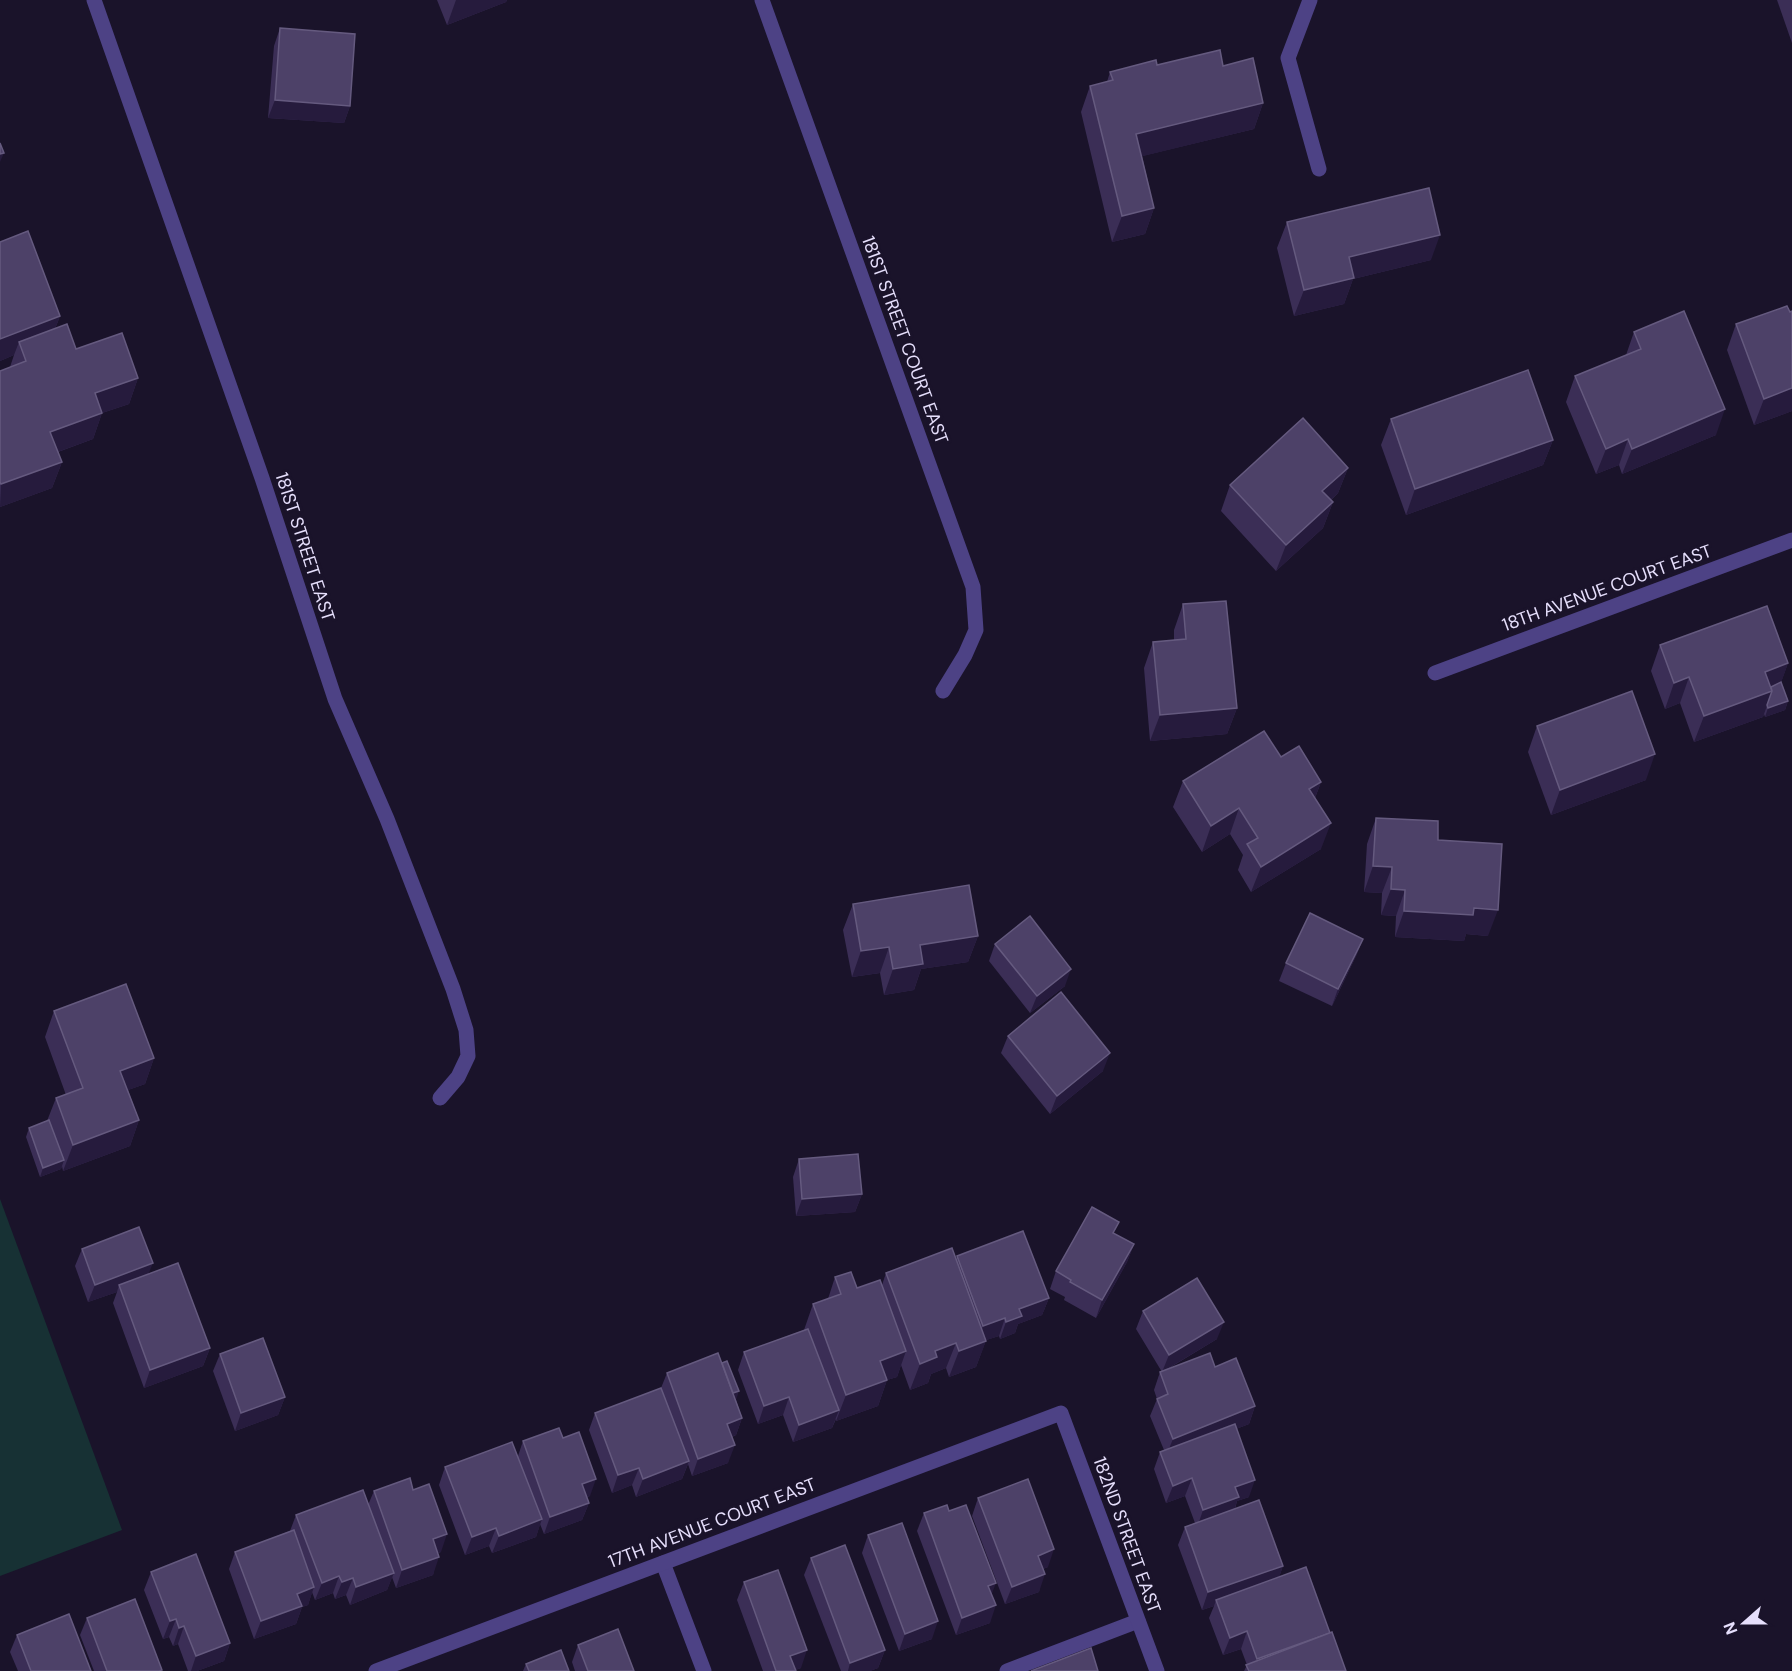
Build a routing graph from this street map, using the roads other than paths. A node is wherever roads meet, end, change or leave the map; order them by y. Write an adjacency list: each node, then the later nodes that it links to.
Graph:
1 (94, 0): 8 (street, 181ST STREET EAST)
2 (762, 0): 7 (street, 181ST STREET COURT EAST)
3 (1310, 0): 4 (street)
4 (1319, 169)
5 (1792, 540): 6 (street, 18TH AVENUE COURT EAST)
6 (1435, 673)
7 (943, 691)
8 (440, 1098)
9 (1061, 1413): 10 (street, 17TH AVENUE COURT EAST); 11 (street, 182ND STREET EAST)
10 (663, 1563): 12 (street, 17TH AVENUE COURT EAST); 13 (street)
11 (1138, 1621): 14 (street); 15 (street, 182ND STREET EAST)
12 (376, 1671)
13 (704, 1671)
14 (1007, 1671)
15 (1157, 1671)

